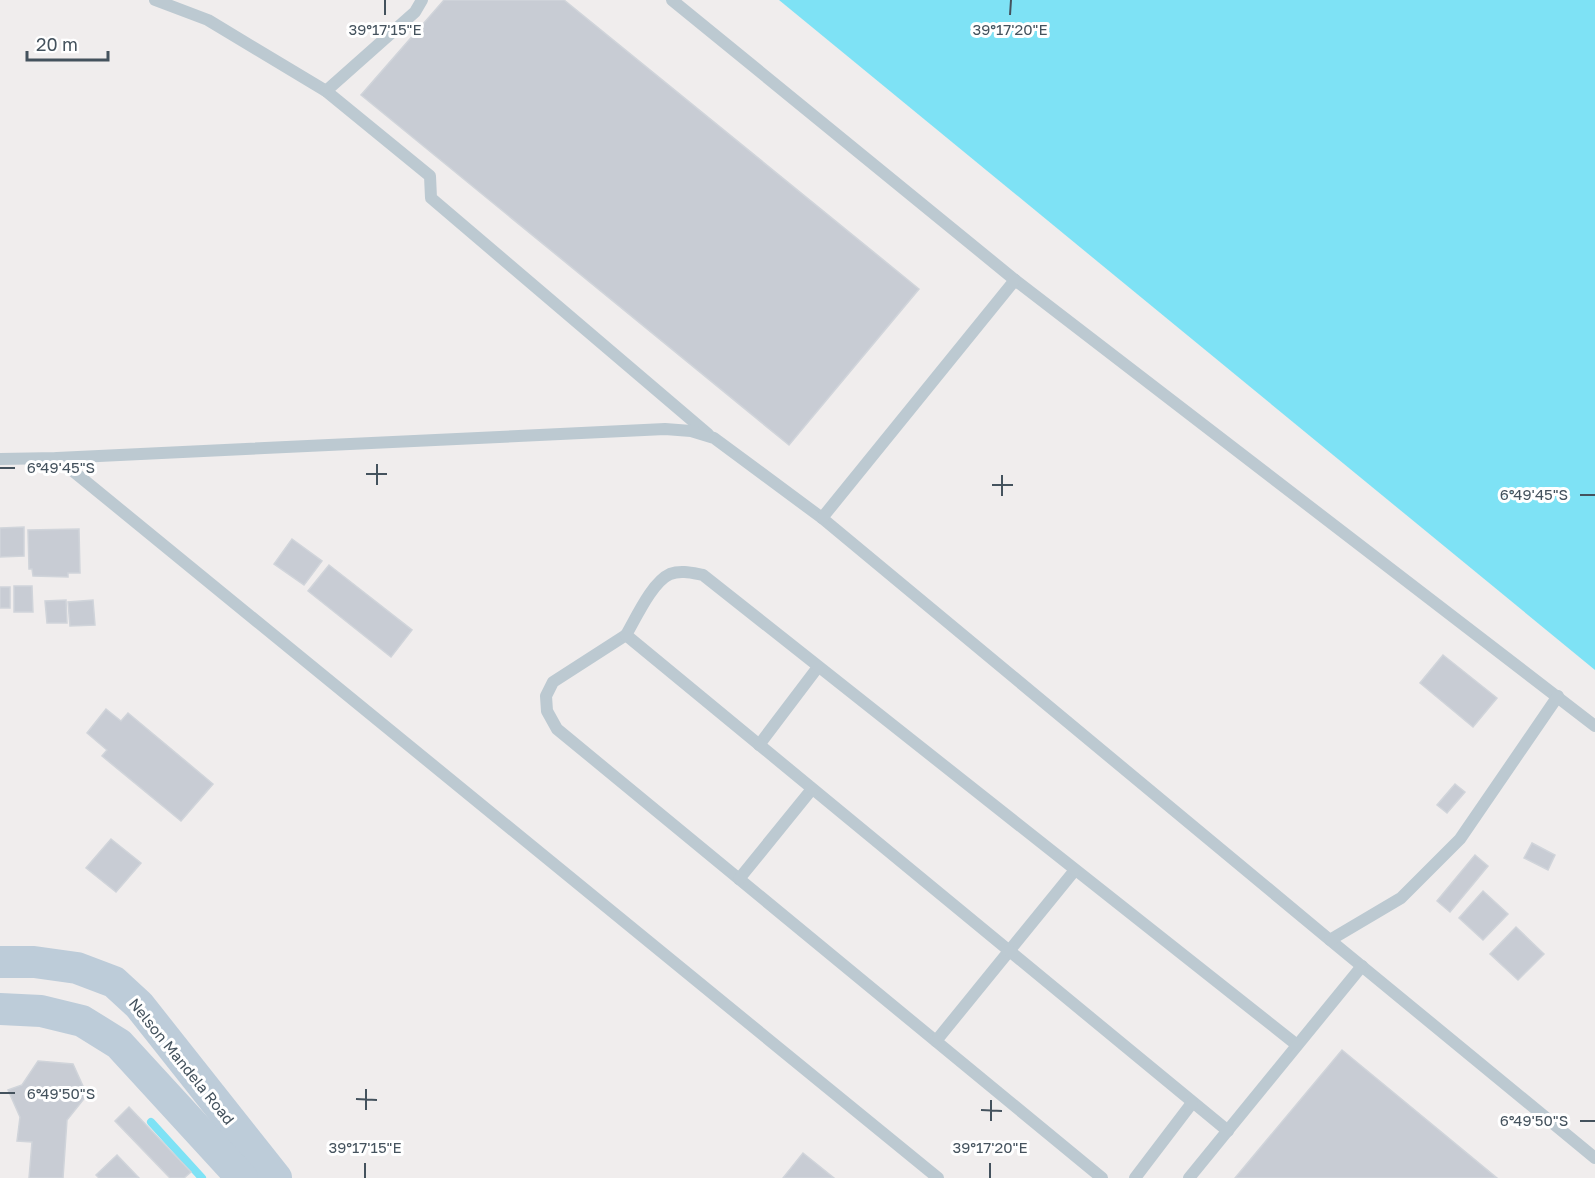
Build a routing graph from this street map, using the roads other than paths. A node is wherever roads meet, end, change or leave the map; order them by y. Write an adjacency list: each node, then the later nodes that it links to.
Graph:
1 (155, 0): 4 (lane)
2 (422, 0): 4 (lane)
3 (672, 0): 5 (lane)
4 (326, 92): 6 (lane)
5 (1015, 280): 9 (lane); 12 (lane)
6 (714, 438): 7 (lane); 9 (lane)
7 (57, 458): 8 (lane); 30 (lane)
8 (0, 459)
9 (822, 518): 18 (lane)
10 (626, 634): 11 (lane); 14 (lane); 17 (lane)
11 (818, 667): 14 (lane); 16 (lane)
12 (1558, 696): 13 (lane); 18 (lane)
13 (1595, 726)
14 (759, 745): 15 (lane)
15 (812, 789): 17 (lane); 19 (lane)
16 (1075, 870): 19 (lane); 24 (lane)
17 (739, 879): 23 (lane)
18 (1330, 940): 21 (lane)
19 (1008, 952): 23 (lane); 25 (lane)
20 (0, 962): 29 (main road, Nelson Mandela Road)
21 (1362, 966): 24 (lane); 27 (lane)
22 (0, 1009): 28 (main road, Nelson Mandela Road)
23 (936, 1041): 31 (lane)
24 (1297, 1045): 26 (lane)
25 (1192, 1103): 26 (lane); 32 (lane)
26 (1228, 1131): 33 (lane)
27 (1595, 1158)
28 (242, 1178)
29 (276, 1178)
30 (938, 1178)
31 (1102, 1178)
32 (1135, 1178)
33 (1189, 1178)

